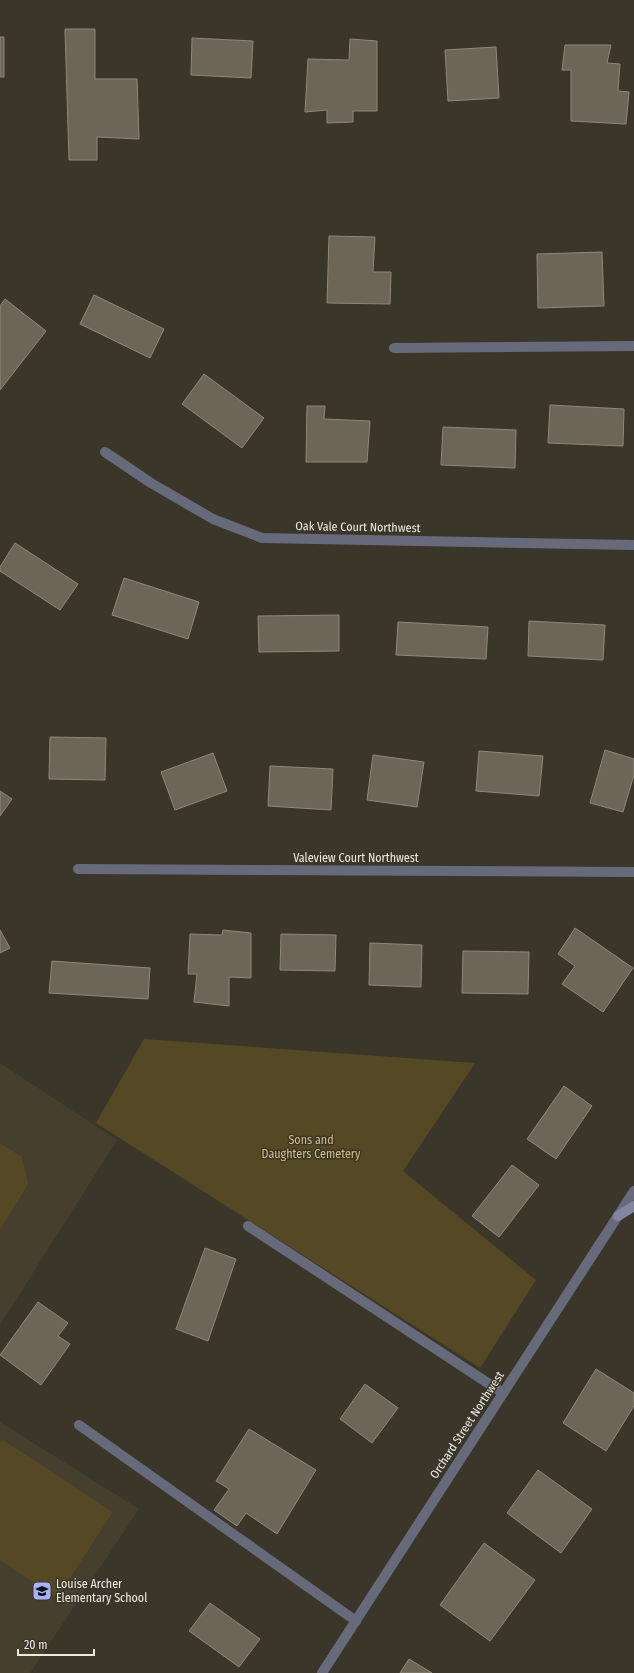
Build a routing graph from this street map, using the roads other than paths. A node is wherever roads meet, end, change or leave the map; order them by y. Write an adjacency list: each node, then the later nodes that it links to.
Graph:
1 (634, 346): 2 (street)
2 (394, 348)
3 (105, 452): 4 (street, Oak Vale Court Northwest)
4 (634, 545)
5 (78, 869): 6 (street, Valeview Court Northwest)
6 (634, 872)
7 (634, 1191): 9 (street, Orchard Street Northwest)
8 (634, 1206): 9 (main road)
9 (618, 1216): 11 (street, Orchard Street Northwest)
10 (248, 1226): 11 (street)
11 (503, 1393): 13 (street, Orchard Street Northwest)
12 (79, 1425): 13 (street)
13 (356, 1621): 14 (street, Orchard Street Northwest)
14 (322, 1673)

